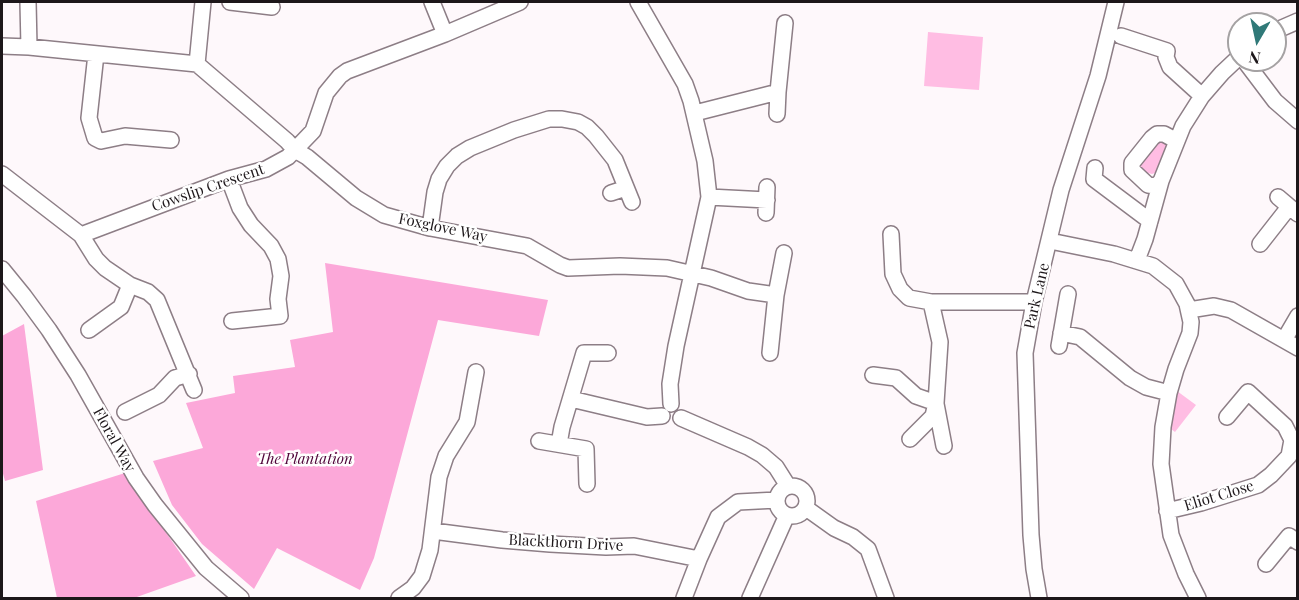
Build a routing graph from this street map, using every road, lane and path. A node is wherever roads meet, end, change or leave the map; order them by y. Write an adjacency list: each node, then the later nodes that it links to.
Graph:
1 (28, 2): 13 (street)
2 (203, 2): 15 (street)
3 (230, 2): 8 (street)
4 (432, 2): 10 (street)
5 (520, 2): 10 (street, Cowslip Crescent)
6 (638, 2): 20 (street)
7 (1116, 2): 38 (street, Park Lane)
8 (272, 10)
9 (784, 23): 18 (street)
10 (445, 34): 25 (street, Cowslip Crescent)
11 (1121, 36): 19 (street)
12 (2, 46): 13 (street)
13 (29, 47): 14 (street)
14 (96, 54): 15 (street); 23 (street)
15 (197, 64): 25 (street, Foxglove Way)
16 (1227, 68): 19 (street)
17 (1253, 72): 22 (street)
18 (778, 92): 20 (street); 21 (street)
19 (1202, 96): 24 (street)
20 (695, 114): 31 (street)
21 (777, 114)
22 (1298, 121)
23 (171, 140)
24 (1177, 141): 29 (street); 29 (street)
25 (295, 150): 28 (street, Cowslip Crescent); 35 (street, Foxglove Way)
26 (1095, 168): 34 (street)
27 (2, 174): 37 (street)
28 (229, 179): 37 (street, Cowslip Crescent); 50 (street)
29 (1161, 181): 34 (street)
30 (611, 193): 35 (street)
31 (709, 197): 32 (street); 43 (street)
32 (767, 200)
33 (1288, 206): 39 (street)
34 (1150, 221): 41 (street)
35 (430, 228): 43 (street, Foxglove Way)
36 (891, 234): 47 (street)
37 (81, 235): 44 (street)
38 (1050, 241): 41 (street); 48 (street, Park Lane)
39 (1260, 244)
40 (784, 253): 46 (street)
41 (1137, 260): 49 (street)
42 (2, 269): 83 (street, Floral Way)
43 (693, 275): 46 (street, Foxglove Way); 66 (street)
44 (130, 285): 53 (street); 60 (street)
45 (1068, 294): 63 (street)
46 (776, 295): 58 (street)
47 (931, 302): 48 (street); 65 (street)
48 (1034, 302): 88 (street, Park Lane)
49 (1189, 310): 55 (street); 63 (street)
50 (280, 316): 52 (street); 54 (street)
51 (1298, 316): 55 (street)
52 (232, 321)
53 (89, 330)
54 (285, 332)
55 (1284, 340): 56 (street)
56 (1298, 348)
57 (608, 353): 64 (street)
58 (770, 353)
59 (476, 372): 79 (street)
60 (189, 374): 62 (street); 67 (street)
61 (873, 375): 65 (street)
62 (194, 390)
63 (1169, 393): 77 (street)
64 (571, 399): 66 (street); 71 (street)
65 (936, 403): 69 (street); 72 (street)
66 (667, 410): 74 (street)
67 (125, 412)
68 (1227, 417): 77 (street, Eliot Close)
69 (910, 439)
70 (539, 441): 71 (street)
71 (559, 444): 73 (street)
72 (944, 446)
73 (587, 484)
74 (788, 486): 75 (street); 76 (street)
75 (777, 500): 78 (street); 81 (street)
76 (806, 508): 78 (street); 87 (street)
77 (1167, 511): 89 (street)
78 (787, 515): 86 (street)
79 (433, 531): 81 (street, Blackthorn Drive); 84 (street)
80 (1298, 542): 82 (street)
81 (699, 559): 85 (street)
82 (1266, 564)
83 (241, 598)
84 (399, 598)
85 (684, 598)
86 (750, 598)
87 (886, 598)
88 (1039, 598)
89 (1198, 598)

